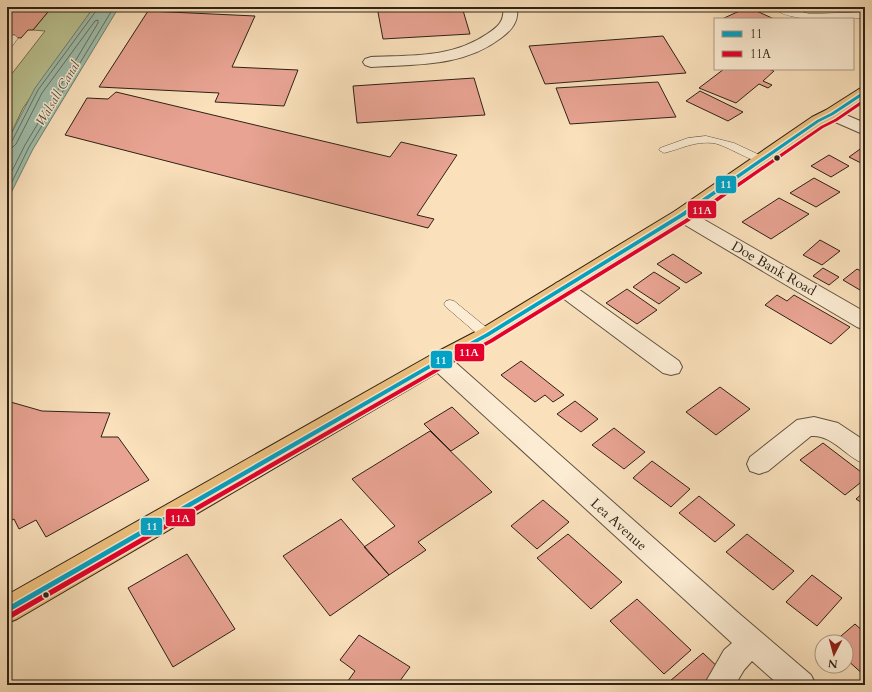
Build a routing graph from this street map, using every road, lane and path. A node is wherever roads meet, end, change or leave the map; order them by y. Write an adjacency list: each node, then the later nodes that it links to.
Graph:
1 (510, 7): 8 (street)
2 (776, 7): 4 (lane)
3 (865, 15): 5 (lane)
4 (814, 18)
5 (832, 18)
6 (14, 38): 7 (lane)
7 (7, 47)
8 (371, 62)
9 (865, 92): 10 (main road)
10 (832, 114): 11 (street); 13 (main road)
11 (865, 130)
12 (664, 150): 13 (lane)
13 (762, 160): 14 (main road)
14 (682, 215): 15 (main road); 17 (street, Doe Bank Road)
15 (563, 288): 18 (main road); 20 (street)
16 (450, 304): 18 (lane)
17 (865, 322)
18 (487, 335): 19 (main road)
19 (439, 361): 23 (main road); 24 (street, Lea Avenue)
20 (671, 367)
21 (865, 454): 22 (street)
22 (760, 464)
23 (7, 610)
24 (752, 642): 25 (street); 26 (street, Lea Avenue)
25 (719, 685)
26 (801, 685)

